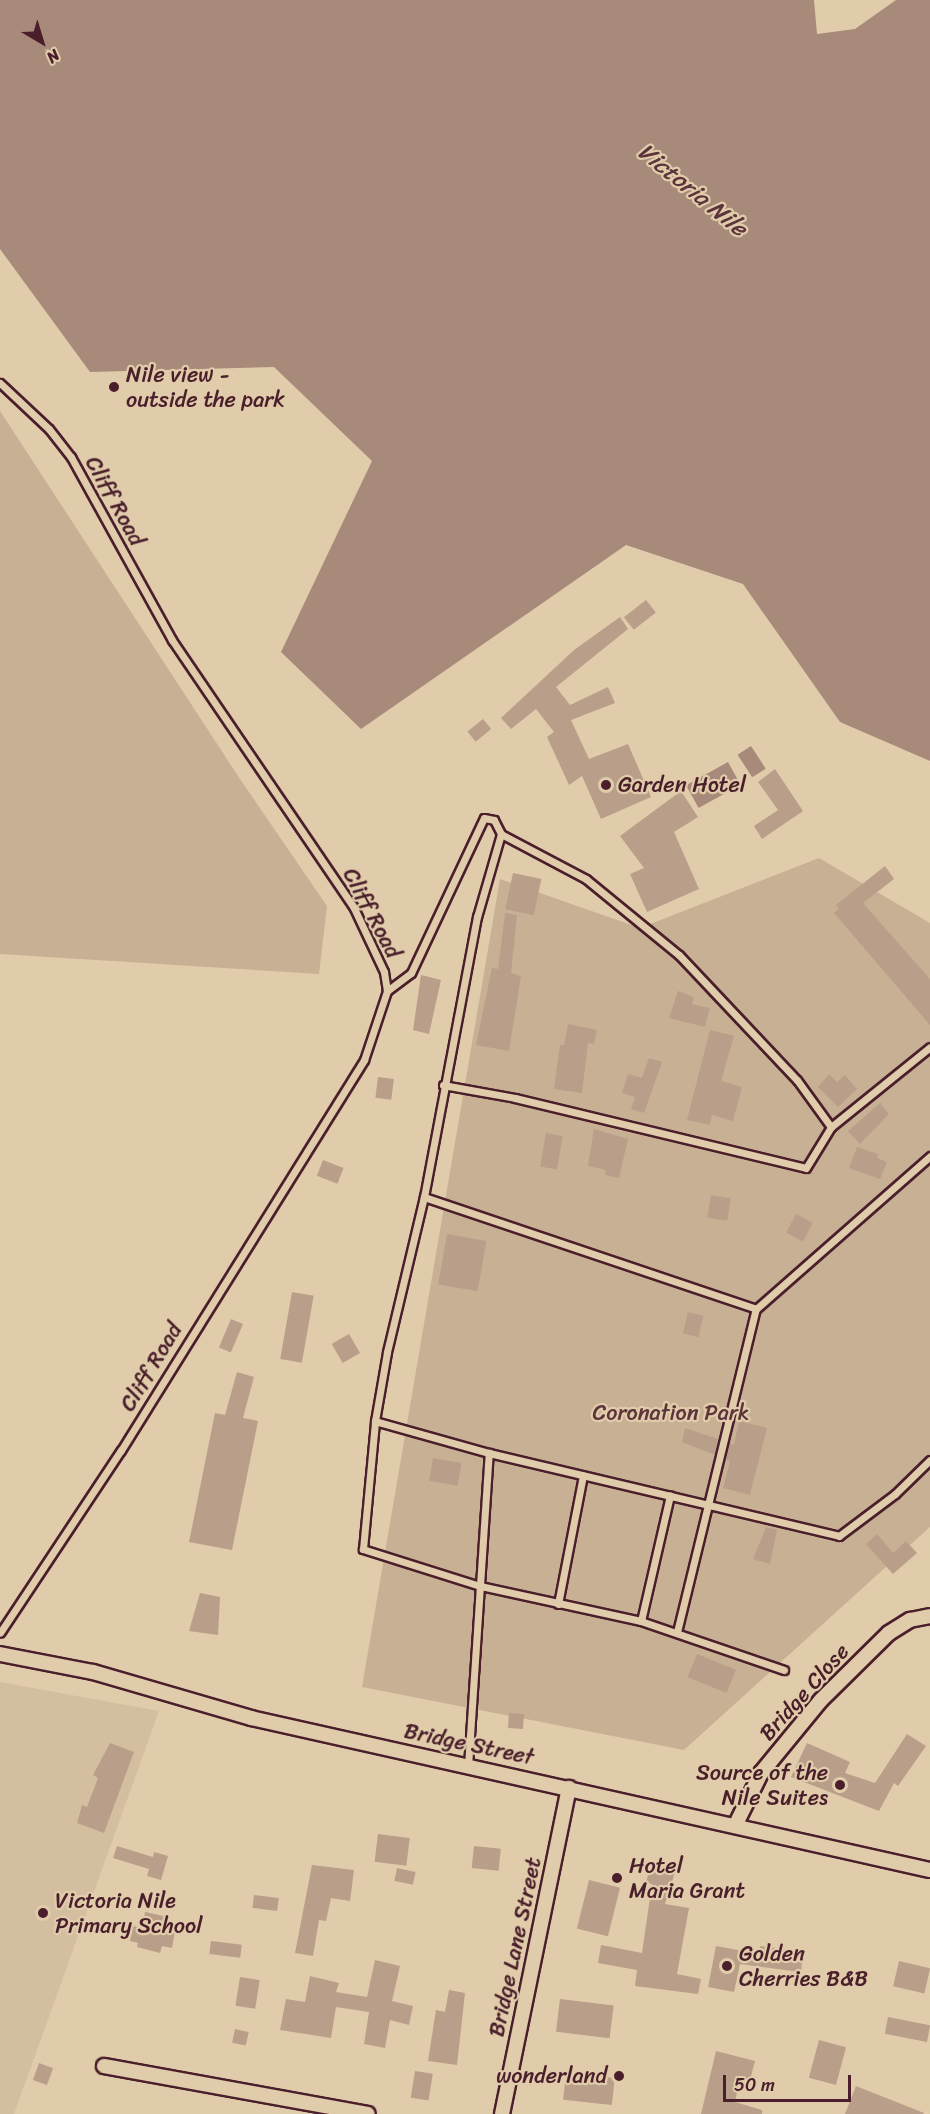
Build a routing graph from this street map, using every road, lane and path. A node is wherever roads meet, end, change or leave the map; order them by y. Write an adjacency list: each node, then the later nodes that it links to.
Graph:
1 (0, 383): 3 (lane, Cliff Road)
2 (501, 834): 3 (lane); 5 (lane); 6 (lane)
3 (387, 991): 21 (lane, Cliff Road)
4 (930, 1047): 6 (lane)
5 (443, 1085): 6 (lane); 8 (lane)
6 (831, 1127)
7 (930, 1156): 9 (lane)
8 (424, 1197): 9 (lane); 10 (lane)
9 (756, 1309): 15 (lane)
10 (375, 1421): 11 (lane); 16 (lane)
11 (489, 1453): 13 (lane); 16 (lane)
12 (930, 1460): 15 (lane)
13 (583, 1475): 14 (lane); 17 (lane)
14 (670, 1495): 15 (lane); 19 (lane)
15 (707, 1504): 20 (lane)
16 (480, 1586): 17 (lane); 24 (lane)
17 (558, 1604): 19 (lane)
18 (930, 1616): 26 (street, Bridge Close)
19 (641, 1621): 20 (lane)
20 (677, 1632): 23 (lane)
21 (0, 1633)
22 (0, 1654): 24 (street, Bridge Street)
23 (784, 1670)
24 (468, 1766): 25 (street, Bridge Street)
25 (569, 1788): 26 (street, Bridge Street); 30 (street, Bridge Lane Street)
26 (736, 1824): 27 (street, Bridge Street)
27 (930, 1870)
28 (104, 2066): 29 (street)
29 (368, 2114)
30 (502, 2114)

